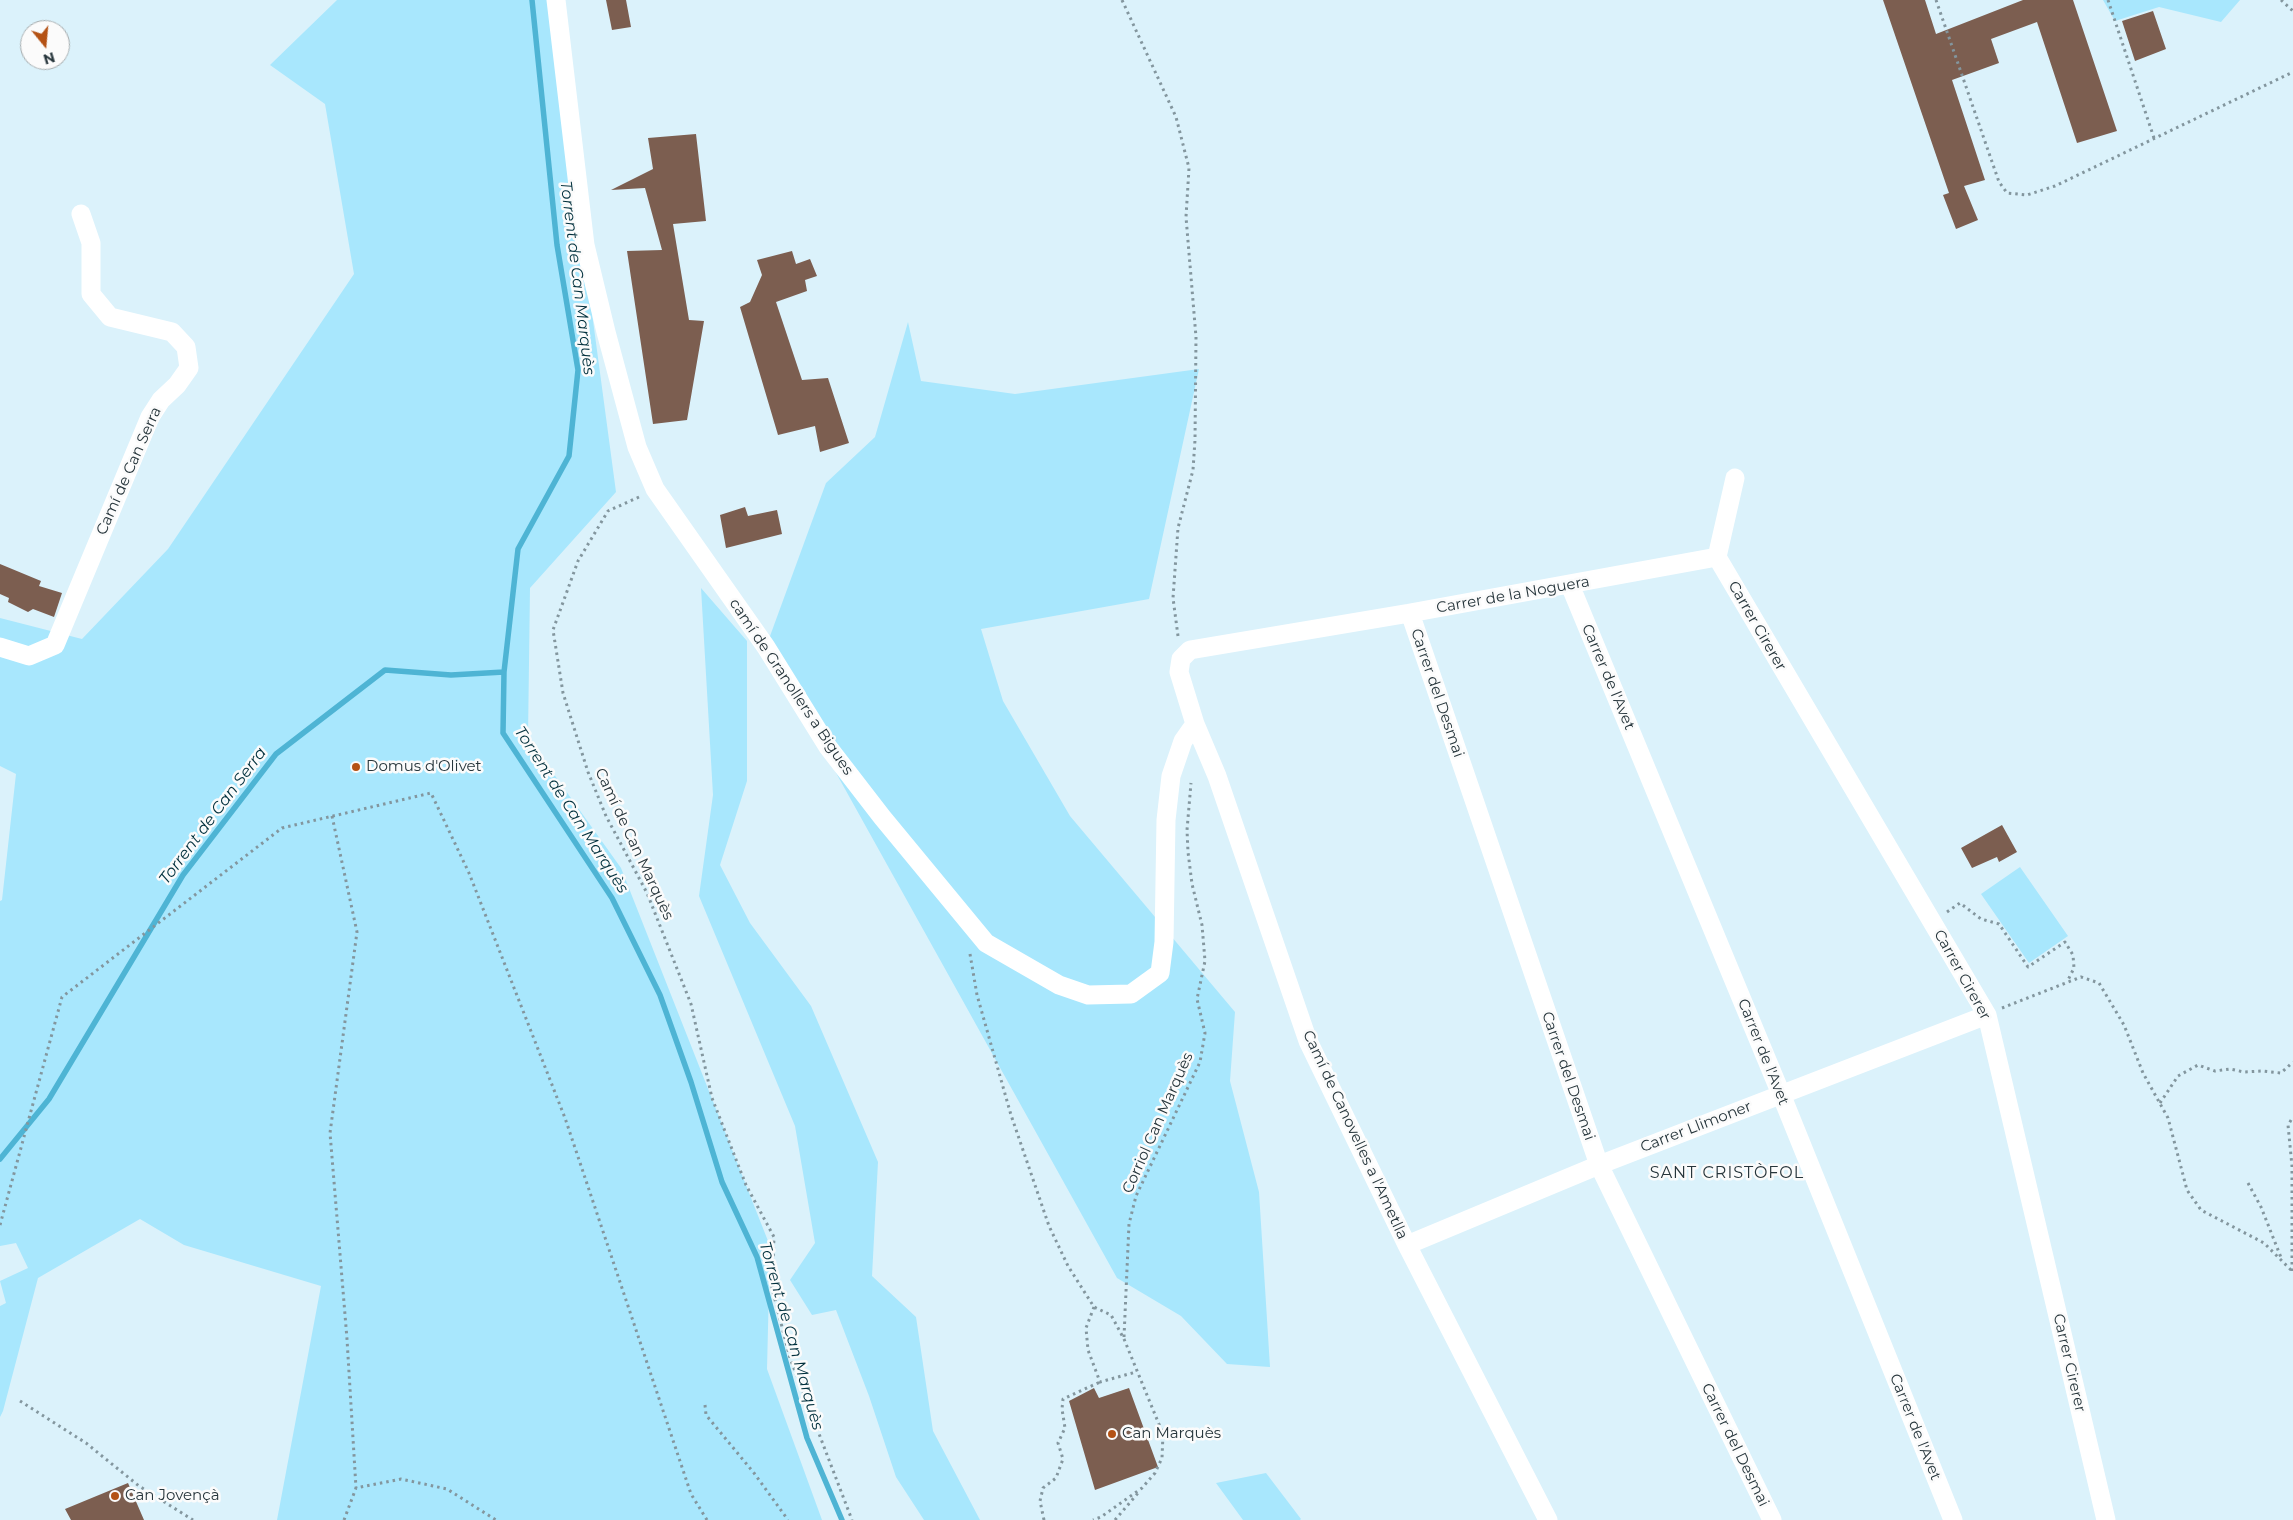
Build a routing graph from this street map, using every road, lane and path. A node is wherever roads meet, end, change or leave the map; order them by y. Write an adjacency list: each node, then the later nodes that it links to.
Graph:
1 (556, 0): 11 (street, camí de Granollers a Bigues)
2 (1122, 0): 16 (path)
3 (1936, 0): 8 (path)
4 (2108, 0): 8 (path)
5 (2280, 0): 6 (path)
6 (2293, 11)
7 (2293, 72): 8 (path)
8 (2154, 138)
9 (81, 214): 15 (street, Camí de Can Serra)
10 (1735, 478): 12 (street)
11 (655, 489): 17 (street, camí de Granollers a Bigues); 47 (path, Camí de Can Marquès)
12 (1717, 557): 13 (street, Carrer de la Noguera); 20 (street, Carrer Cirerer)
13 (1570, 585): 14 (street, Carrer de la Noguera); 25 (street, Carrer de l'Avet)
14 (1410, 613): 16 (street, Carrer de la Noguera); 28 (street, Carrer del Desmai)
15 (0, 647)
16 (1186, 654): 17 (street, Camí de Canovelles a l'Ametlla)
17 (1195, 724): 31 (street, Camí de Canovelles a l'Ametlla)
18 (1191, 781): 35 (path, Corriol Can Marquès)
19 (332, 816): 30 (path); 40 (path); 45 (path)
20 (1932, 921): 22 (path); 23 (street, Carrer Cirerer)
21 (969, 952): 34 (path)
22 (2067, 982): 23 (path); 26 (path)
23 (1987, 1015): 25 (street, Carrer Llimoner); 54 (street, Carrer Cirerer)
24 (2293, 1062): 26 (path)
25 (1781, 1094): 28 (street, Carrer Llimoner); 53 (street, Carrer de l'Avet)
26 (2160, 1104): 32 (path)
27 (2293, 1117): 33 (path)
28 (1599, 1165): 31 (street, Carrer Llimoner); 52 (street, Carrer del Desmai)
29 (2248, 1182): 32 (path)
30 (0, 1225)
31 (1407, 1245): 51 (street, Camí de Canovelles a l'Ametlla)
32 (2283, 1263): 33 (path)
33 (2292, 1272)
34 (1094, 1307): 35 (path); 37 (path)
35 (1124, 1339): 36 (path)
36 (1136, 1372): 37 (path); 41 (path)
37 (1100, 1382): 48 (path)
38 (20, 1401): 42 (path)
39 (705, 1405): 46 (path)
40 (356, 1488): 43 (path); 44 (path)
41 (1142, 1488): 49 (path); 50 (path)
42 (193, 1520)
43 (344, 1520)
44 (496, 1520)
45 (707, 1520)
46 (788, 1520)
47 (852, 1520)
48 (1044, 1520)
49 (1093, 1520)
50 (1115, 1520)
51 (1548, 1520)
52 (1772, 1520)
53 (1953, 1520)
54 (2106, 1520)

